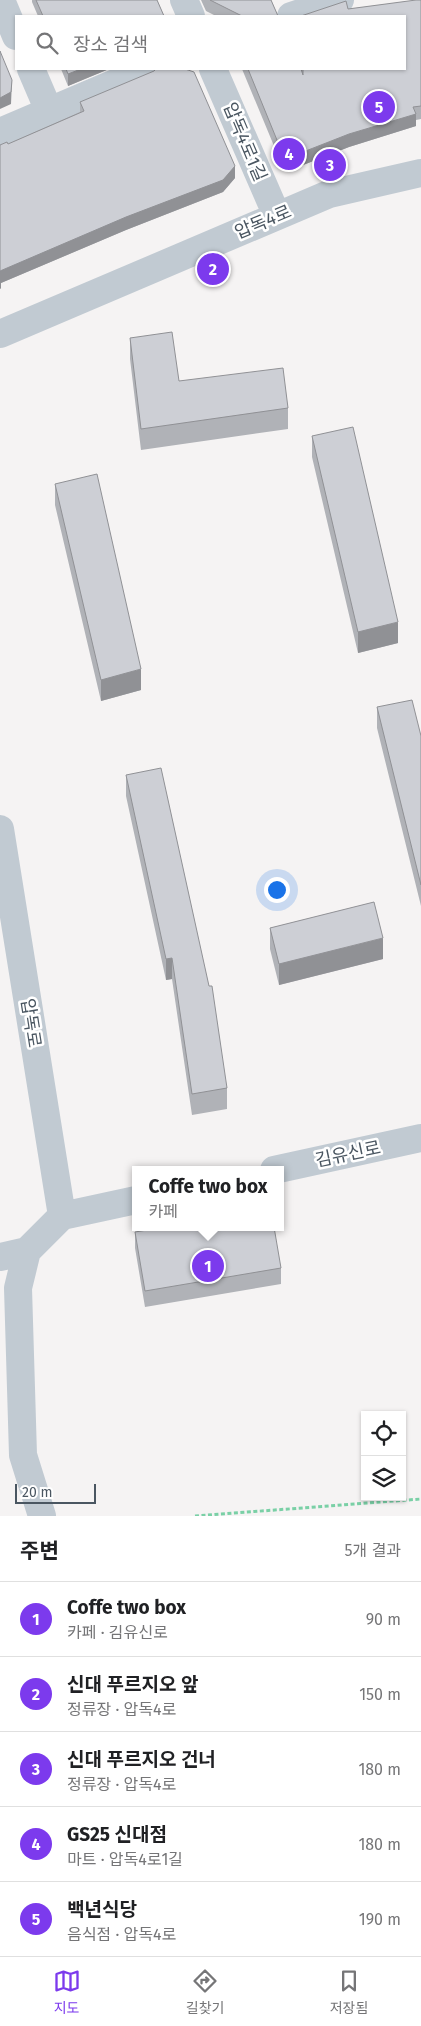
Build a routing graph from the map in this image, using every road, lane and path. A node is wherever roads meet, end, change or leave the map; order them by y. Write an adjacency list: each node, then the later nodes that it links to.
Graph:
1 (0, 0): 6 (street)
2 (184, 0): 4 (street)
3 (340, 0): 5 (street)
4 (191, 15)
5 (294, 15)
6 (15, 34)
7 (31, 70): 10 (street)
8 (146, 70): 10 (street)
9 (213, 70): 13 (street, 압독4로1길)
10 (49, 111): 11 (street)
11 (0, 132)
12 (421, 172): 13 (street, 압독4로)
13 (277, 216): 14 (street, 압독4로)
14 (0, 334)
15 (0, 829): 19 (street, 압독로)
16 (421, 1138): 17 (street, 김유신로)
17 (284, 1168)
18 (132, 1201): 19 (street)
19 (62, 1216): 20 (street)
20 (27, 1251): 21 (street); 23 (street)
21 (0, 1257)
22 (421, 1499): 24 (path)
23 (42, 1516)
24 (195, 1516)

